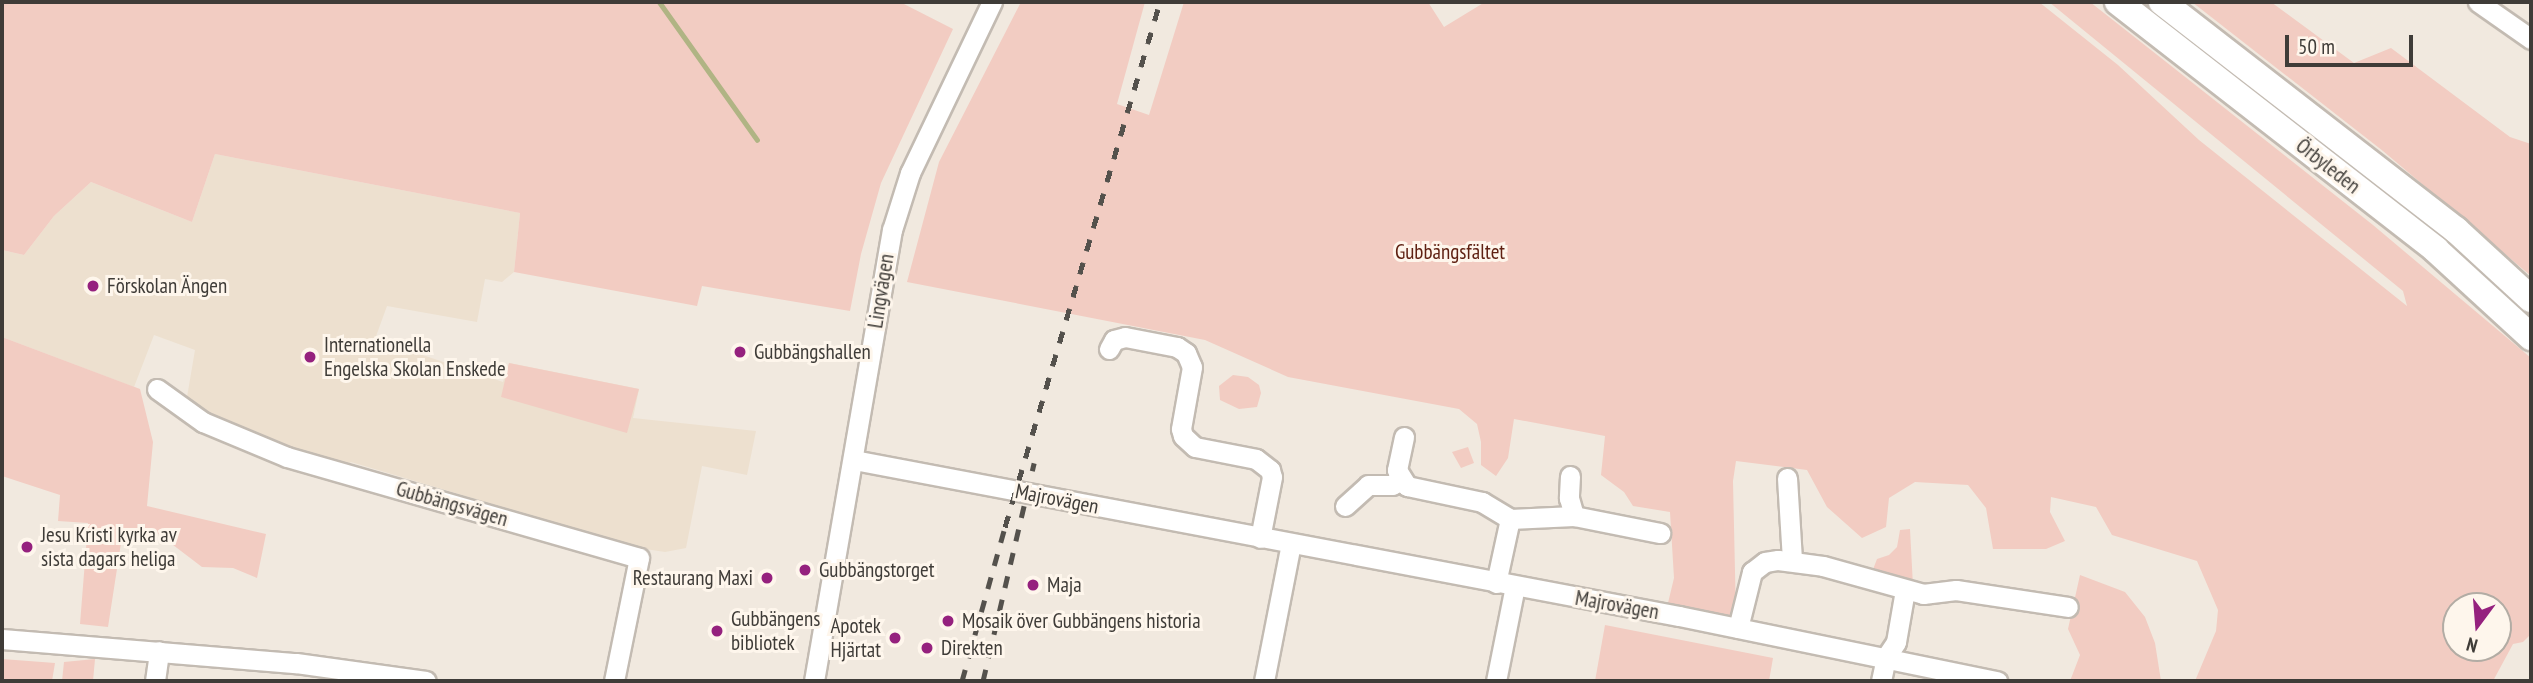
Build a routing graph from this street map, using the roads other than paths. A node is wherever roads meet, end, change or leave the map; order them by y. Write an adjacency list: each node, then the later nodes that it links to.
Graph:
1 (992, 2): 11 (street, Lingvägen)
2 (2119, 2): 7 (main road, Örbyleden)
3 (2162, 2): 6 (main road, Örbyleden)
4 (2478, 2): 5 (street)
5 (2531, 38)
6 (2531, 299)
7 (2531, 337)
8 (1108, 349): 19 (street)
9 (157, 389): 31 (street, Gubbängsvägen)
10 (1404, 437): 14 (street)
11 (854, 460): 19 (street, Majrovägen); 32 (street, Lingvägen)
12 (1570, 476): 16 (street)
13 (1787, 478): 21 (street)
14 (1402, 480): 15 (street); 17 (street)
15 (1345, 506)
16 (1574, 516): 17 (street); 18 (street)
17 (1510, 519): 22 (street)
18 (1660, 533)
19 (1261, 538): 20 (street, Majrovägen)
20 (1291, 544): 22 (street, Majrovägen); 33 (street)
21 (1792, 560): 23 (street); 25 (street)
22 (1505, 584): 25 (street, Majrovägen); 34 (street)
23 (1905, 590): 24 (street); 28 (street)
24 (2068, 607)
25 (1738, 628): 28 (street, Majrovägen)
26 (2, 639): 27 (street)
27 (159, 651): 29 (street); 30 (street)
28 (1886, 657): 35 (street); 36 (street, Majrovägen)
29 (155, 681)
30 (426, 681)
31 (614, 681)
32 (814, 681)
33 (1264, 681)
34 (1496, 681)
35 (1881, 681)
36 (1997, 681)

